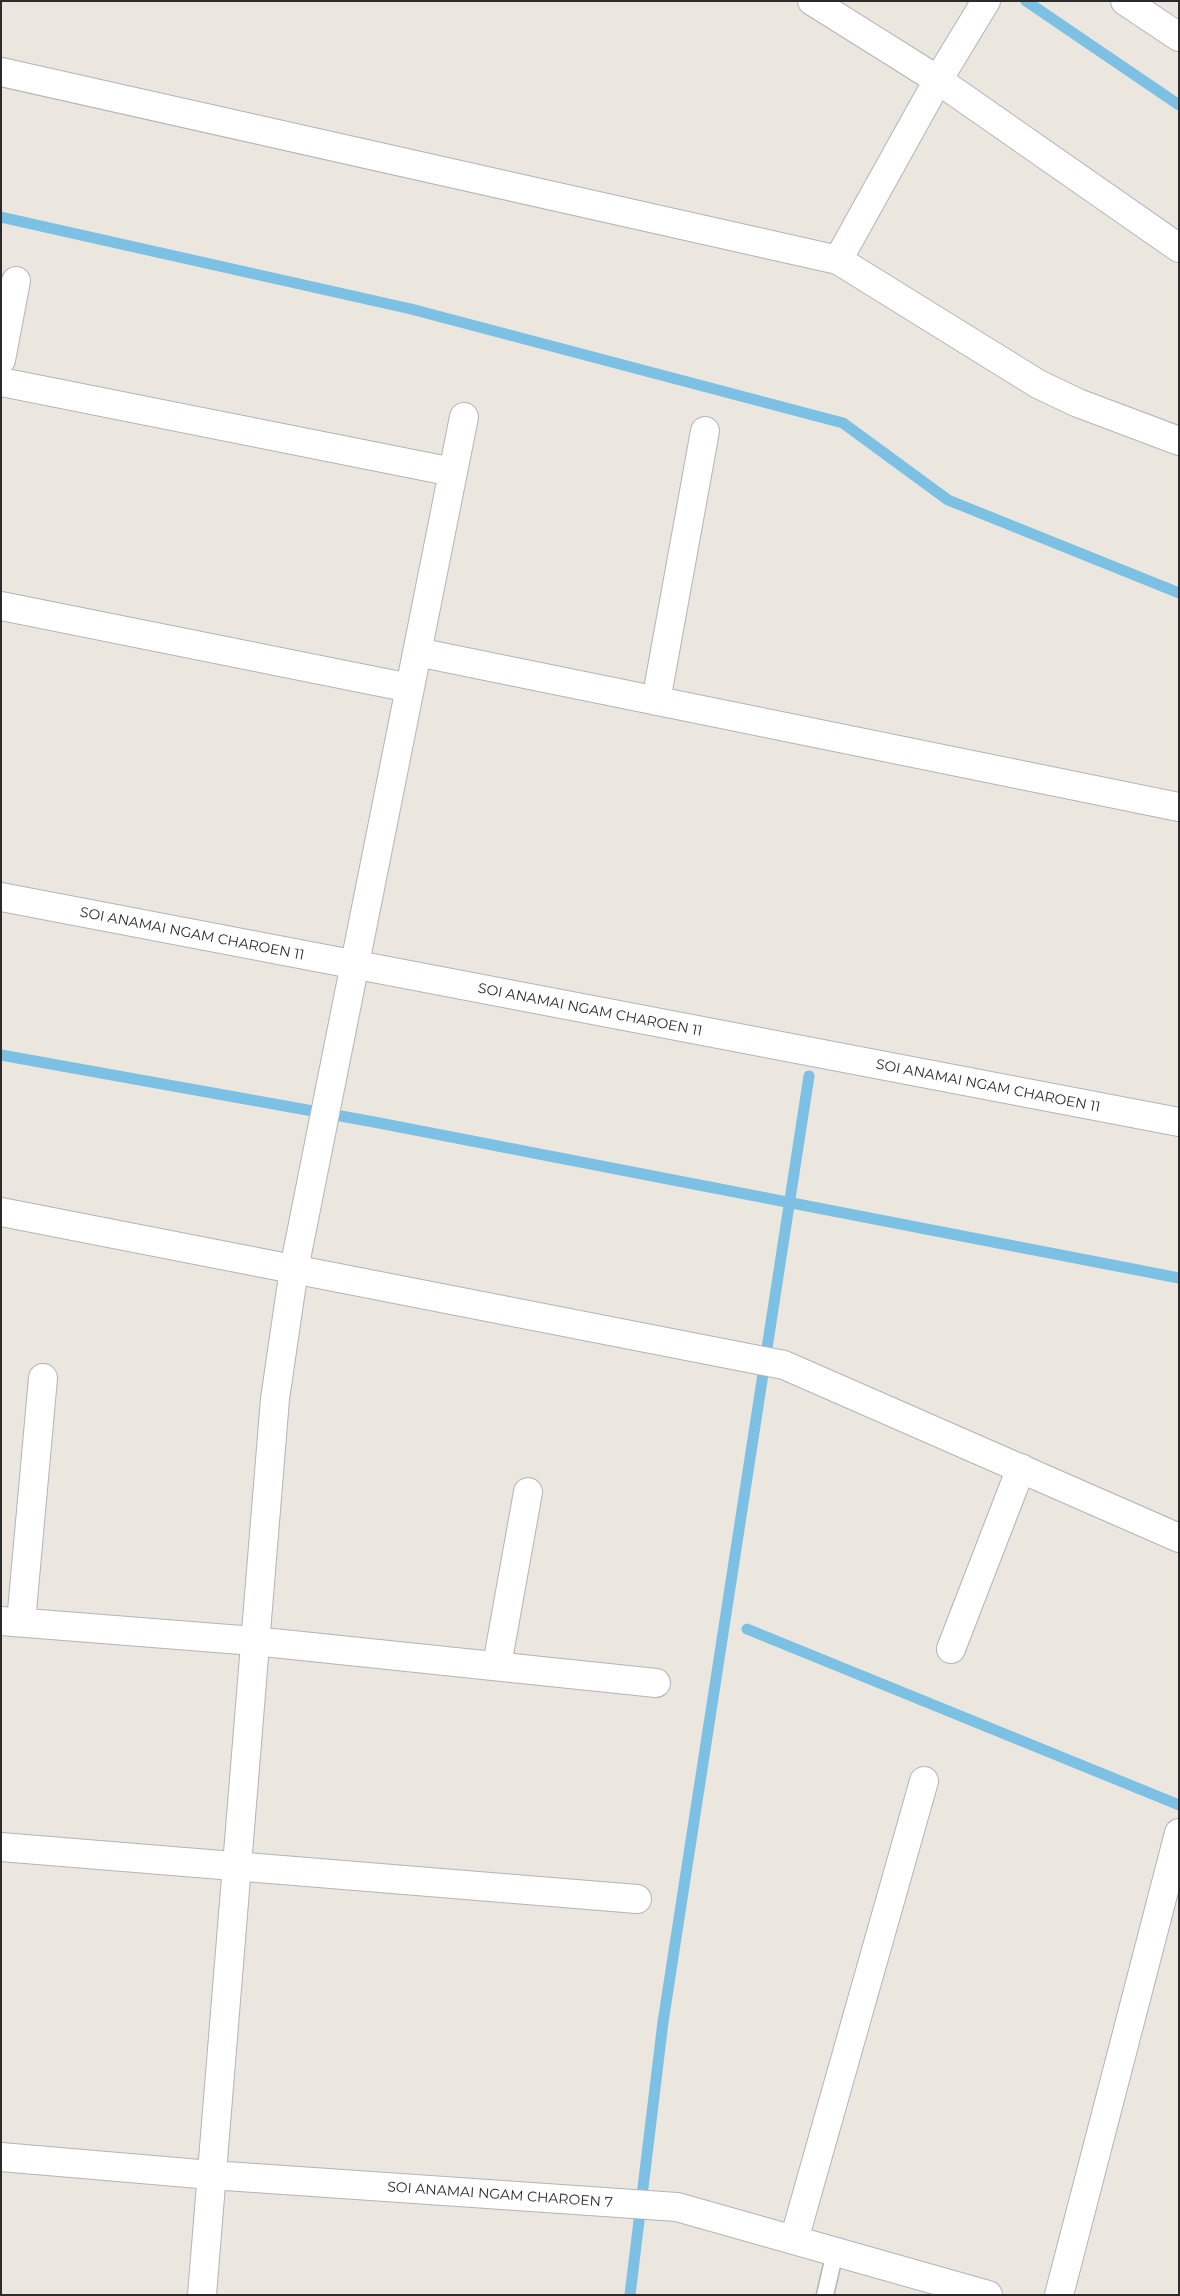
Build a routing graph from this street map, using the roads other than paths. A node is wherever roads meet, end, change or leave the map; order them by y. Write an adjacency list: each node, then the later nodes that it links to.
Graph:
1 (812, 1): 6 (street)
2 (986, 1): 6 (street)
3 (1125, 1): 4 (street)
4 (1179, 37)
5 (1, 72): 8 (street)
6 (938, 80): 7 (street); 8 (street)
7 (1179, 248)
8 (838, 260): 14 (street)
9 (16, 281): 10 (street)
10 (1, 360)
11 (1, 382): 15 (street)
12 (464, 417): 15 (street)
13 (705, 431): 19 (street)
14 (1179, 441)
15 (453, 472): 17 (street)
16 (1, 606): 18 (street)
17 (417, 652): 18 (street); 19 (street)
18 (410, 688): 22 (street)
19 (656, 701): 20 (street)
20 (1179, 807)
21 (1, 897): 22 (street, SOI ANAMAI NGAM CHAROEN 11)
22 (354, 965): 23 (street, SOI ANAMAI NGAM CHAROEN 11); 25 (street)
23 (1179, 1122)
24 (1, 1212): 25 (street)
25 (294, 1269): 27 (street); 31 (street)
26 (43, 1378): 30 (street)
27 (1021, 1468): 29 (street); 32 (street)
28 (528, 1492): 33 (street)
29 (1179, 1538)
30 (11, 1621): 31 (street)
31 (254, 1642): 33 (street); 38 (street)
32 (951, 1649)
33 (497, 1665): 34 (street)
34 (656, 1683)
35 (924, 1781): 42 (street)
36 (1178, 1834): 47 (street)
37 (1, 1847): 38 (street)
38 (236, 1867): 39 (street); 41 (street)
39 (637, 1899)
40 (1, 2157): 41 (street, SOI ANAMAI NGAM CHAROEN 7)
41 (211, 2175): 42 (street, SOI ANAMAI NGAM CHAROEN 7); 44 (street)
42 (794, 2240): 43 (street, SOI ANAMAI NGAM CHAROEN 7)
43 (836, 2252): 45 (lane); 46 (street, SOI ANAMAI NGAM CHAROEN 7)
44 (202, 2295)
45 (825, 2295)
46 (988, 2295)
47 (1059, 2295)

